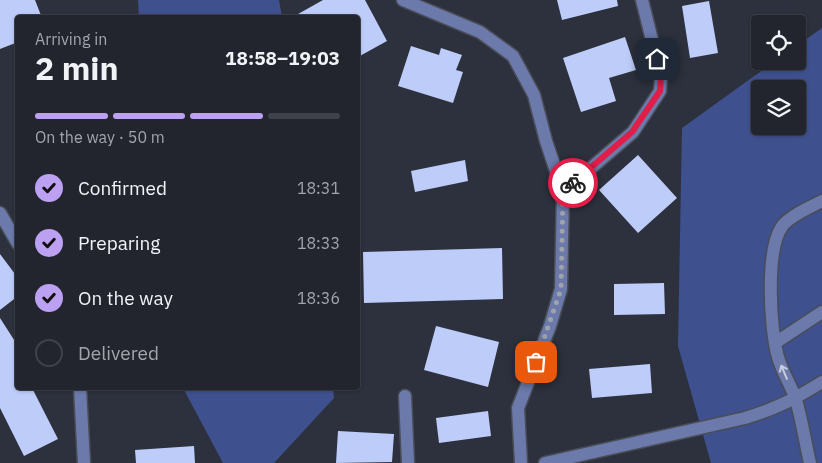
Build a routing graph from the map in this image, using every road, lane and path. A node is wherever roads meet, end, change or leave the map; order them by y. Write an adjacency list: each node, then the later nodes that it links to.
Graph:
1 (403, 0): 3 (street)
2 (642, 0): 3 (street)
3 (563, 192): 15 (street)
4 (822, 201): 8 (street)
5 (0, 213): 6 (street)
6 (15, 239)
7 (822, 312): 8 (street)
8 (775, 343): 12 (street, one-way to 8)
9 (822, 382): 12 (street)
10 (80, 390): 13 (street)
11 (405, 396): 14 (street)
12 (796, 399): 16 (street); 17 (street)
13 (84, 463)
14 (408, 463)
15 (521, 463)
16 (545, 463)
17 (810, 463)

